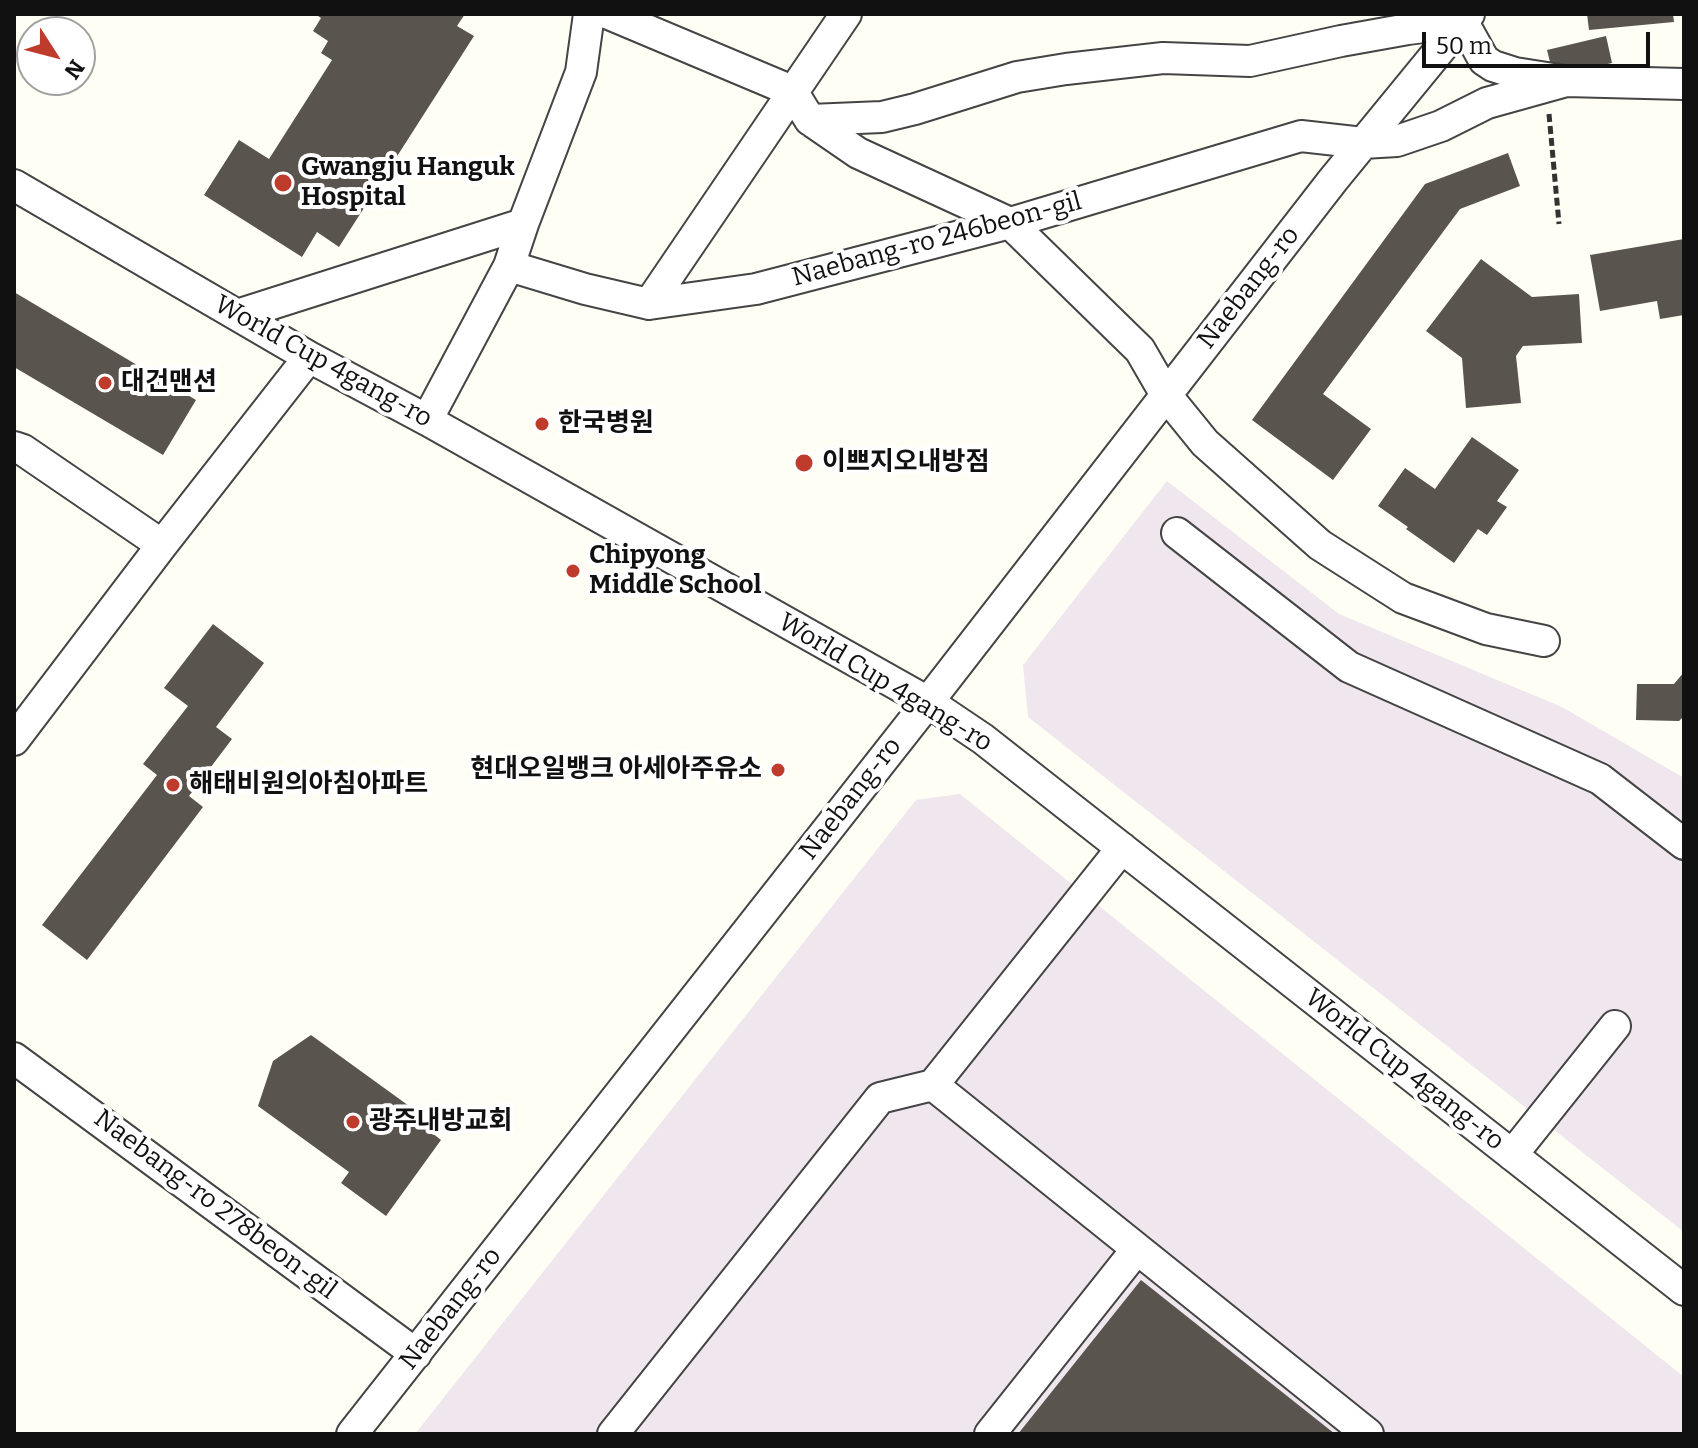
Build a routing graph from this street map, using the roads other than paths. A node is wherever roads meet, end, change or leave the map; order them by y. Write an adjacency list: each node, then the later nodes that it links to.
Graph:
1 (589, 14): 12 (street)
2 (609, 14): 7 (street)
3 (846, 14): 7 (street)
4 (1466, 18): 5 (street); 8 (street); 9 (street, Naebang-ro)
5 (1566, 81): 6 (street); 9 (street, Naebang-ro 246beon-gil)
6 (1684, 84)
7 (792, 91): 8 (street); 14 (street)
8 (810, 120): 11 (street)
9 (1363, 143): 11 (street, Naebang-ro 246beon-gil); 17 (street, Naebang-ro)
10 (14, 185): 15 (street, World Cup 4gang-ro)
11 (1010, 223): 14 (street, Naebang-ro 246beon-gil); 17 (street)
12 (523, 224): 13 (street); 15 (street)
13 (509, 266): 14 (street, Naebang-ro 246beon-gil); 18 (street)
14 (649, 304)
15 (237, 315): 16 (street, World Cup 4gang-ro)
16 (309, 357): 18 (street, World Cup 4gang-ro); 21 (street)
17 (1166, 395): 22 (street); 23 (street, Naebang-ro)
18 (427, 420): 23 (street, World Cup 4gang-ro)
19 (14, 447): 21 (street)
20 (1177, 533): 25 (street)
21 (162, 545): 24 (street)
22 (1544, 641)
23 (928, 702): 26 (street, World Cup 4gang-ro); 33 (street, Naebang-ro)
24 (14, 740)
25 (1684, 844)
26 (1122, 848): 29 (street); 30 (street, World Cup 4gang-ro)
27 (1615, 1026): 30 (street)
28 (14, 1058): 33 (street, Naebang-ro 278beon-gil)
29 (933, 1085): 31 (street); 35 (street)
30 (1512, 1155): 32 (street, World Cup 4gang-ro)
31 (1137, 1249): 36 (street); 37 (street)
32 (1684, 1290)
33 (416, 1354): 34 (street, Naebang-ro)
34 (352, 1434)
35 (613, 1434)
36 (990, 1434)
37 (1368, 1434)

